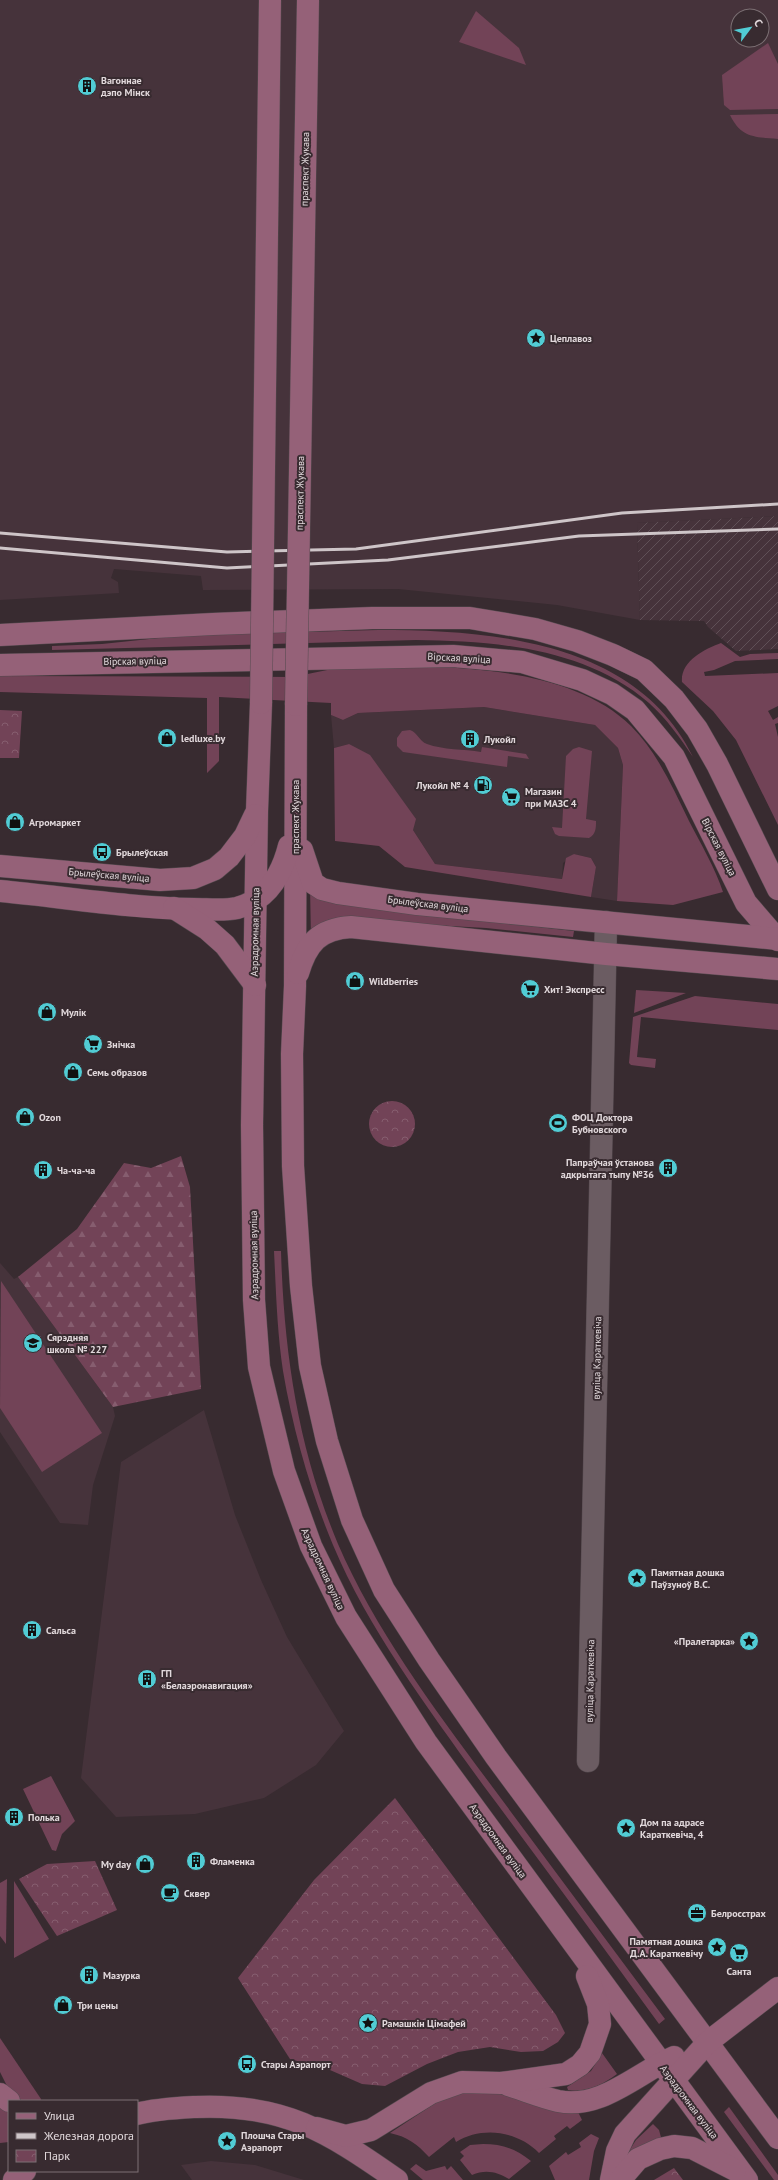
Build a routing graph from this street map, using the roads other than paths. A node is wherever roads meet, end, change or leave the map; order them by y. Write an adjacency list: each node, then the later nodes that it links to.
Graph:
1 (270, 0): 5 (main road, bridge)
2 (308, 0): 6 (main road, праспект Жукава, bridge)
3 (0, 635): 8 (main road)
4 (0, 664): 11 (main road, Вірская вуліца)
5 (257, 811): 7 (main road, Брылеўская вуліца); 10 (main road, Аэрадромная вуліца)
6 (295, 824): 10 (main road); 13 (main road, Брылеўская вуліца); 20 (main road, праспект Жукава)
7 (0, 866)
8 (778, 889)
9 (0, 891): 12 (main road)
10 (256, 900): 12 (main road); 19 (main road, Аэрадромная вуліца)
11 (746, 903): 14 (main road); 15 (main road, Вірская вуліца)
12 (174, 908): 19 (main road)
13 (606, 922): 14 (main road, Брылеўская вуліца); 16 (street, вуліца Караткевіча)
14 (722, 934): 15 (main road, Брылеўская вуліца)
15 (778, 939): 17 (main road)
16 (606, 954): 17 (main road); 20 (main road); 21 (street, вуліца Караткевіча)
17 (723, 964): 18 (main road)
18 (778, 968)
19 (255, 985): 22 (main road, Аэрадромная вуліца)
20 (295, 986): 24 (main road)
21 (588, 1761)
22 (574, 1945): 25 (main road, Аэрадромная вуліца); 27 (main road)
23 (778, 1988): 24 (main road)
24 (708, 2042): 25 (main road); 26 (main road); 32 (main road)
25 (660, 2063): 26 (main road, Аэрадромная вуліца); 27 (main road)
26 (673, 2082): 34 (main road, Аэрадромная вуліца); 37 (main road)
27 (501, 2083): 31 (main road)
28 (0, 2094): 29 (main road)
29 (8, 2101)
30 (138, 2114): 31 (main road)
31 (317, 2128): 36 (main road)
32 (778, 2138)
33 (24, 2172): 35 (main road)
34 (745, 2177): 38 (main road)
35 (14, 2180)
36 (397, 2180)
37 (611, 2180)
38 (620, 2180)

